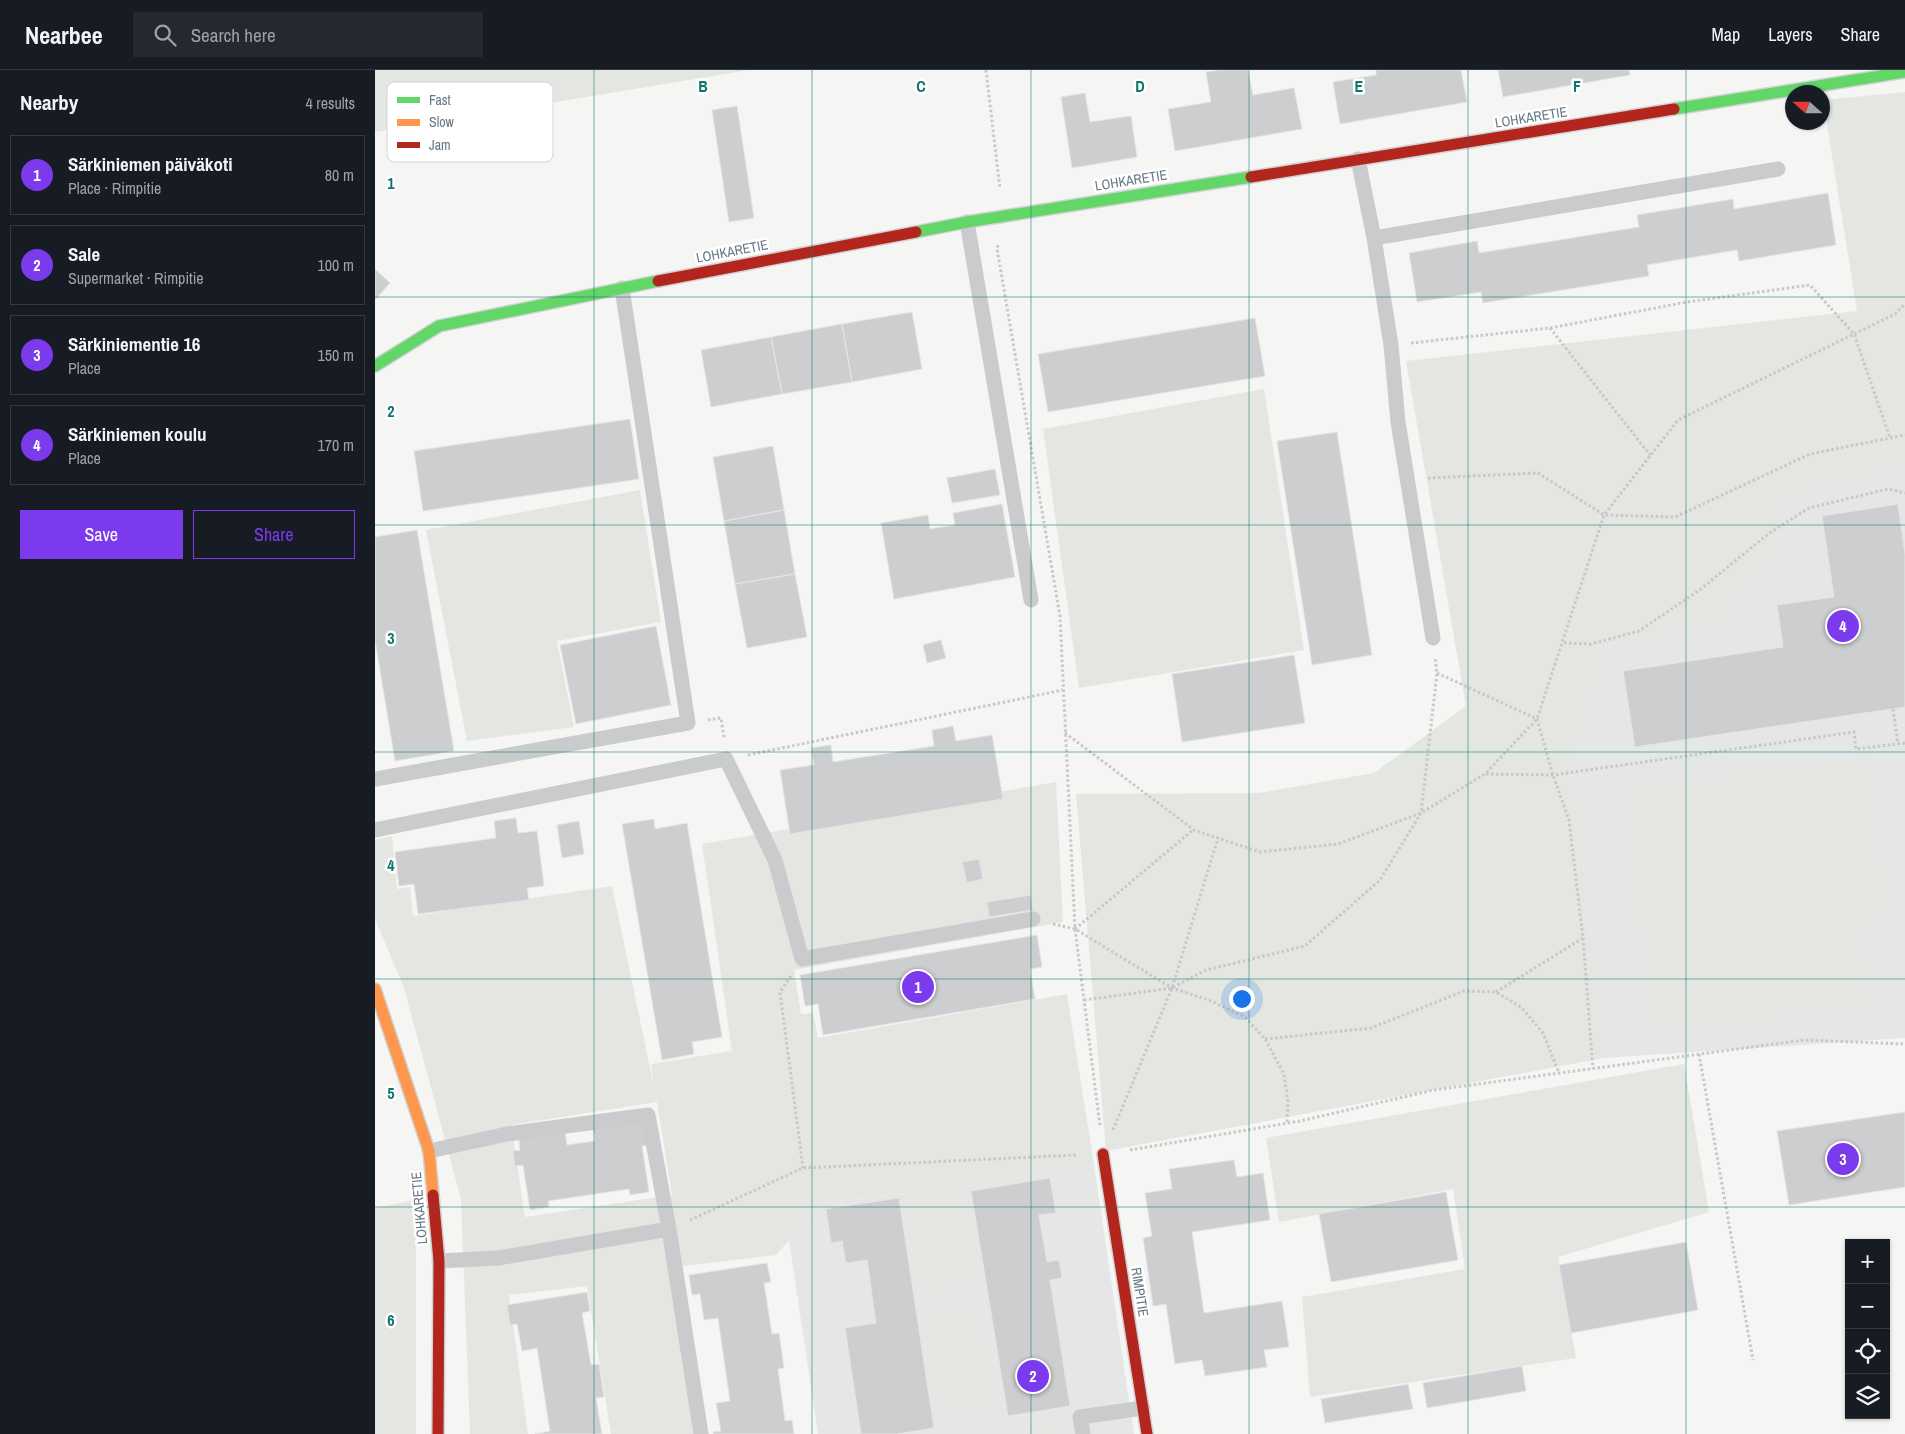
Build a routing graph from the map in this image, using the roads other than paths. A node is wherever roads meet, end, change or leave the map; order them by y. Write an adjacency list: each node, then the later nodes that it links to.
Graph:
1 (1905, 72): 2 (street, LOHKARETIE)
2 (1358, 159): 4 (street, LOHKARETIE); 5 (lane)
3 (1778, 169): 5 (lane)
4 (967, 222): 6 (street, LOHKARETIE); 8 (lane)
5 (1374, 238): 9 (lane)
6 (622, 288): 7 (street, LOHKARETIE); 10 (lane)
7 (375, 366)
8 (1031, 600)
9 (1433, 638)
10 (375, 778)
11 (375, 830): 12 (lane)
12 (1033, 920)
13 (375, 989): 14 (street, LOHKARETIE)
14 (429, 1151): 16 (lane); 17 (street, LOHKARETIE)
15 (1103, 1154): 18 (street, RIMPITIE)
16 (669, 1229): 17 (lane); 20 (lane)
17 (439, 1261): 19 (street, LOHKARETIE)
18 (1143, 1408): 21 (lane); 22 (street, RIMPITIE)
19 (439, 1434)
20 (701, 1434)
21 (1083, 1434)
22 (1147, 1434)

